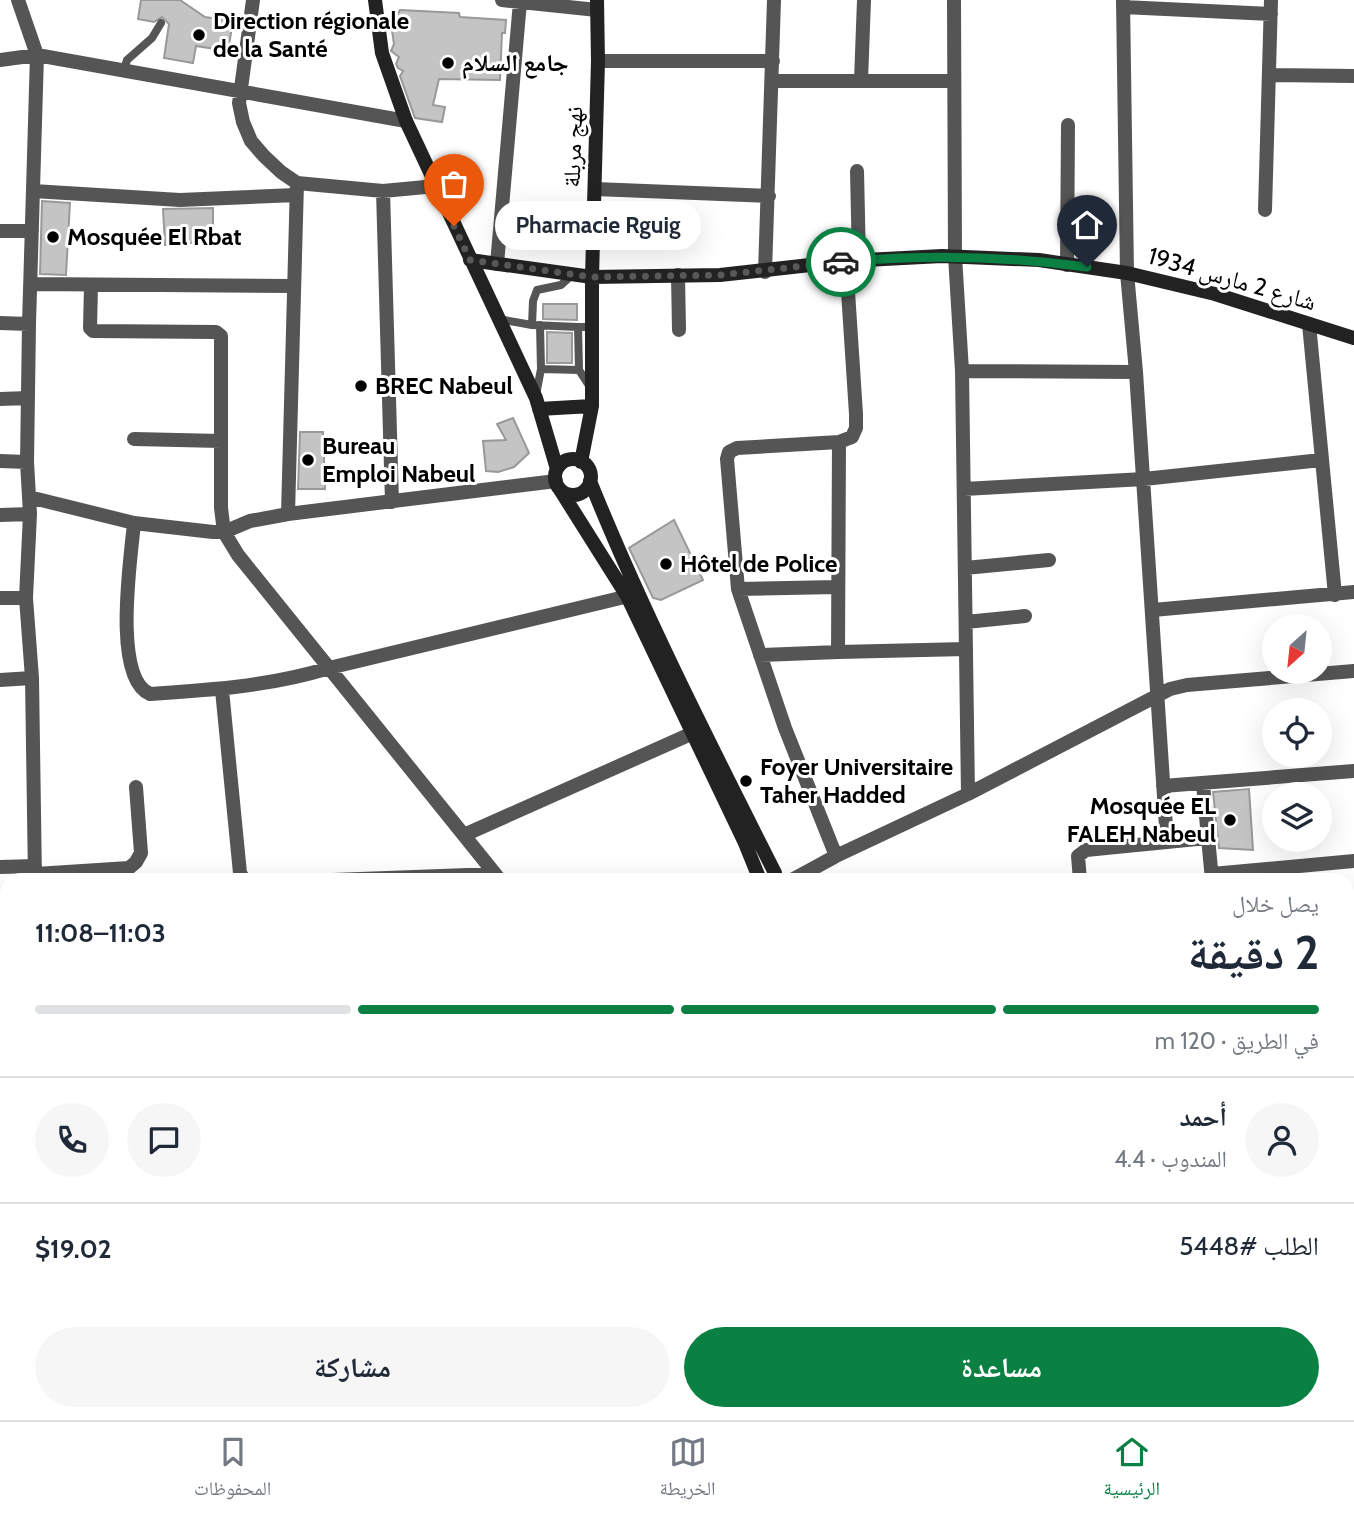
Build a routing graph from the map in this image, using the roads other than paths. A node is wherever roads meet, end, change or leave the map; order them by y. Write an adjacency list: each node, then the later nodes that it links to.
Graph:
1 (18, 0): 13 (street)
2 (254, 0): 23 (street)
3 (375, 0): 24 (main road)
4 (502, 0): 8 (street)
5 (775, 0): 16 (street)
6 (864, 0): 21 (street)
7 (954, 0): 22 (street)
8 (520, 2): 10 (street); 39 (street)
9 (1123, 4): 11 (street); 42 (street)
10 (597, 5): 15 (main road, نهج مربلة)
11 (1271, 7): 18 (street)
12 (161, 23): 17 (lane)
13 (37, 55): 14 (street); 17 (street); 30 (street)
14 (0, 60)
15 (598, 61): 16 (street); 29 (main road, نهج مربلة)
16 (773, 61): 20 (street)
17 (124, 70): 23 (street)
18 (1269, 75): 19 (street); 33 (street)
19 (1354, 76)
20 (772, 81): 21 (street); 32 (street)
21 (862, 81): 22 (street)
22 (954, 81): 36 (street)
23 (240, 90): 24 (street); 28 (street)
24 (406, 121): 27 (main road)
25 (1068, 125): 40 (street)
26 (857, 172): 38 (street)
27 (436, 186): 31 (street); 37 (main road)
28 (297, 189): 30 (street); 31 (street); 48 (street)
29 (595, 190): 32 (street); 45 (main road, نهج مربلة)
30 (33, 191): 35 (street)
31 (383, 191): 78 (street)
32 (769, 196): 41 (street)
33 (1265, 210)
34 (0, 231): 35 (street)
35 (32, 231): 46 (street)
36 (955, 256): 38 (main road, شارع 2 مارس 1934); 40 (main road, شارع 2 مارس 1934); 59 (street)
37 (470, 260): 39 (main road, شارع 2 مارس 1934); 49 (main road)
38 (853, 261): 41 (main road, شارع 2 مارس 1934); 68 (street)
39 (497, 264): 43 (main road, شارع 2 مارس 1934)
40 (1067, 265): 42 (main road, شارع 2 مارس 1934)
41 (765, 272): 44 (main road, شارع 2 مارس 1934)
42 (1126, 273): 52 (main road, شارع 2 مارس 1934); 60 (street)
43 (573, 274): 45 (main road, شارع 2 مارس 1934); 53 (lane)
44 (678, 275): 45 (main road, شارع 2 مارس 1934); 55 (street)
45 (592, 277): 54 (main road, نهج مربلة)
46 (30, 284): 47 (street); 51 (street)
47 (91, 286): 48 (street); 67 (street)
48 (294, 286): 81 (street)
49 (498, 319): 53 (lane); 64 (main road)
50 (0, 323): 51 (street)
51 (29, 324): 62 (street)
52 (1309, 324): 56 (main road, شارع 2 مارس 1934); 69 (street)
53 (536, 325): 54 (lane); 57 (lane)
54 (585, 327): 58 (lane); 61 (main road, نهج مربلة)
55 (679, 330)
56 (1354, 338)
57 (541, 369): 58 (lane); 64 (lane)
58 (579, 370): 61 (lane)
59 (962, 371): 60 (street); 76 (street)
60 (1136, 372): 74 (street)
61 (592, 391): 65 (main road, نهج مربلة)
62 (28, 398): 63 (street); 71 (street)
63 (0, 399)
64 (538, 403): 65 (main road); 73 (main road)
65 (592, 406): 72 (main road, نهج مربلة)
66 (134, 439): 67 (street)
67 (220, 441): 83 (street)
68 (839, 442): 86 (street); 87 (street)
69 (1321, 460): 74 (street); 90 (street)
70 (0, 461): 71 (street)
71 (27, 462): 77 (street)
72 (582, 462): 73 (main road); 75 (main road)
73 (557, 479): 75 (main road); 78 (street); 89 (main road)
74 (1144, 480): 76 (street); 93 (street)
75 (590, 481): 89 (main road)
76 (964, 489): 85 (street)
77 (29, 497): 80 (street); 82 (street)
78 (392, 502): 81 (street)
79 (0, 514): 80 (street)
80 (30, 514): 92 (street)
81 (289, 514): 83 (street)
82 (134, 523): 83 (street); 103 (street)
83 (224, 531): 99 (street)
84 (1049, 560): 85 (street)
85 (965, 568): 95 (street)
86 (837, 587): 87 (street); 97 (street)
87 (738, 589): 98 (street)
88 (1354, 592): 90 (street)
89 (633, 594): 99 (street); 105 (main road)
90 (1335, 595): 93 (street)
91 (0, 598): 92 (street)
92 (26, 598): 101 (street)
93 (1153, 610): 104 (street)
94 (1025, 616): 95 (street)
95 (966, 622): 96 (street)
96 (966, 649): 97 (street); 110 (street)
97 (838, 652): 98 (street)
98 (760, 655): 114 (street)
99 (329, 668): 103 (street); 111 (street)
100 (1354, 671): 104 (street)
101 (32, 678): 102 (street); 117 (street)
102 (0, 680)
103 (222, 690): 118 (street)
104 (1158, 695): 108 (street); 110 (street)
105 (698, 731): 111 (street); 120 (main road); 121 (main road)
106 (1354, 771): 107 (street)
107 (1203, 784): 108 (street); 112 (street)
108 (1163, 786): 113 (street)
109 (136, 787): 117 (street)
110 (968, 794): 114 (street)
111 (464, 835): 119 (street)
112 (1207, 838): 113 (street); 124 (street)
113 (1167, 842): 123 (street)
114 (836, 856): 122 (street)
115 (1354, 861): 125 (street)
116 (0, 867): 117 (street)
117 (35, 873)
118 (240, 873)
119 (495, 873)
120 (758, 873)
121 (778, 873)
122 (805, 873)
123 (1079, 873)
124 (1211, 873)
125 (1248, 873)

